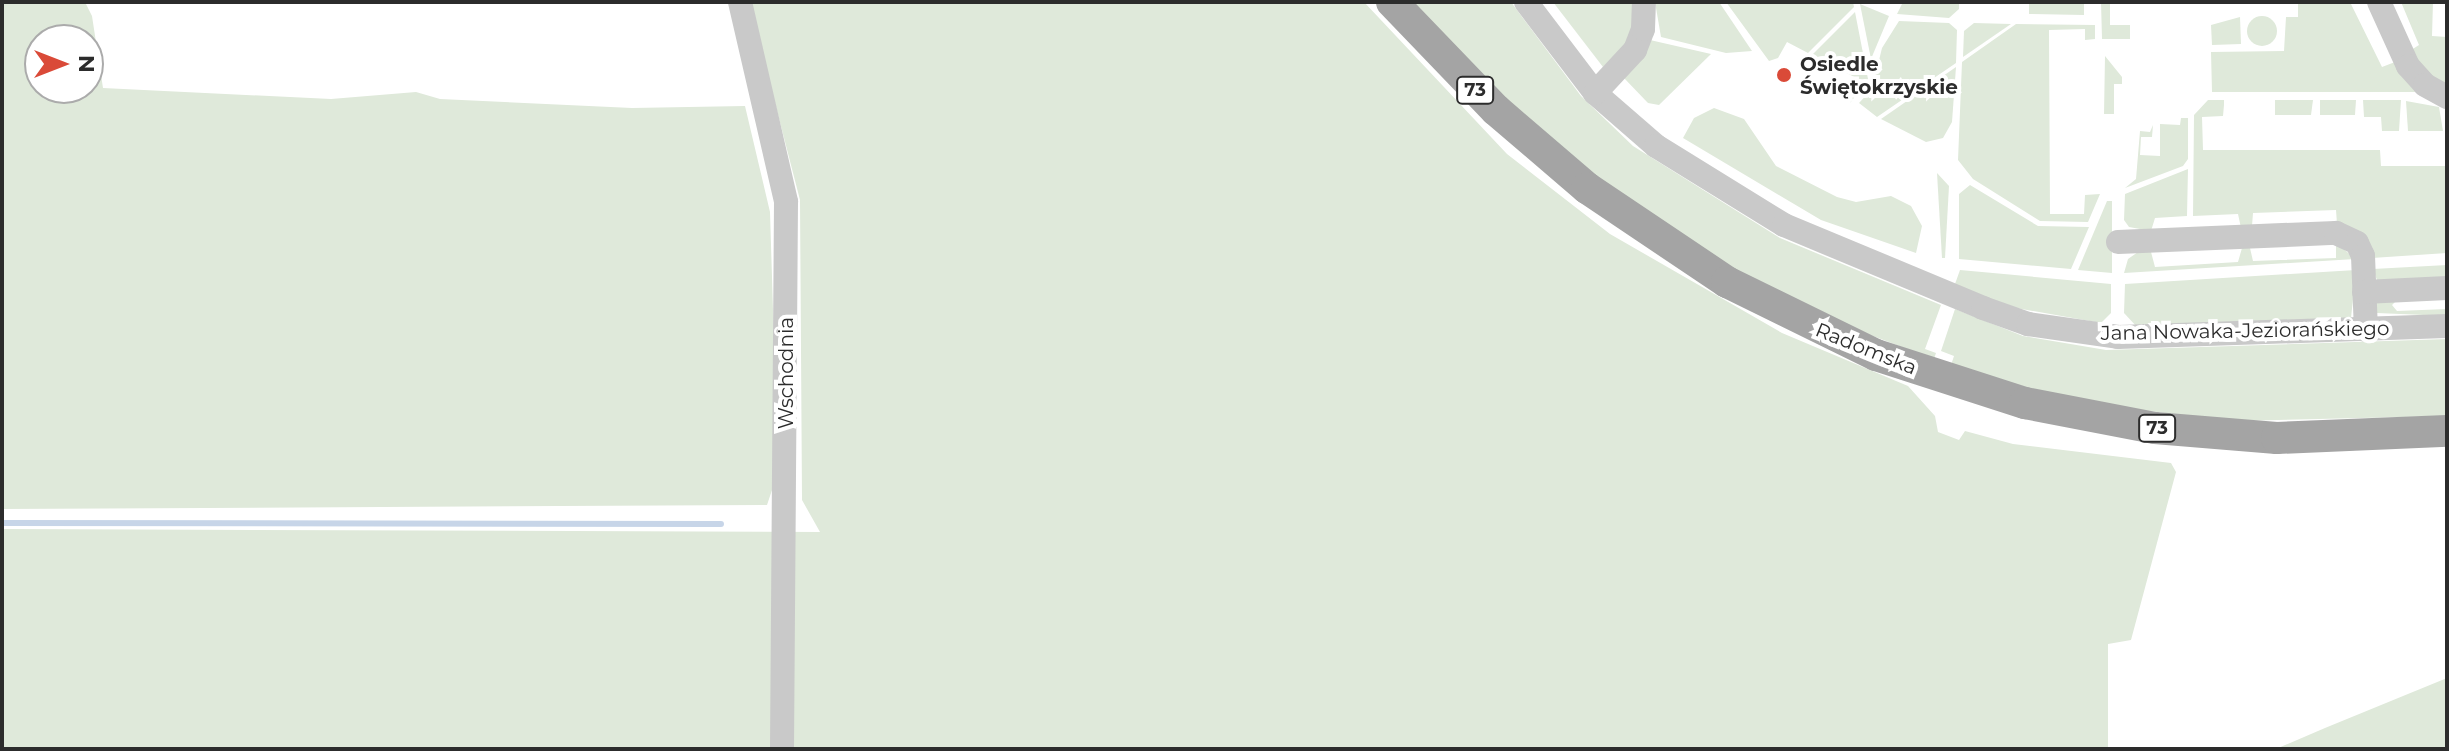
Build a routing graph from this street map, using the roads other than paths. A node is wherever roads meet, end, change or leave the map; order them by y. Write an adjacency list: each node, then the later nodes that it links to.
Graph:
1 (740, 2): 14 (street, Wschodnia)
2 (1392, 2): 13 (main road, Radomska / 73)
3 (1526, 2): 6 (street, Jana Nowaka-Jeziorańskiego)
4 (1644, 2): 6 (street)
5 (2379, 2): 7 (street)
6 (1595, 93): 12 (street, Jana Nowaka-Jeziorańskiego)
7 (2447, 97)
8 (2118, 242): 10 (street)
9 (2447, 288): 10 (street)
10 (2364, 292): 12 (street)
11 (2447, 326): 12 (street, Jana Nowaka-Jeziorańskiego)
12 (2366, 330)
13 (2447, 431)
14 (782, 749)

